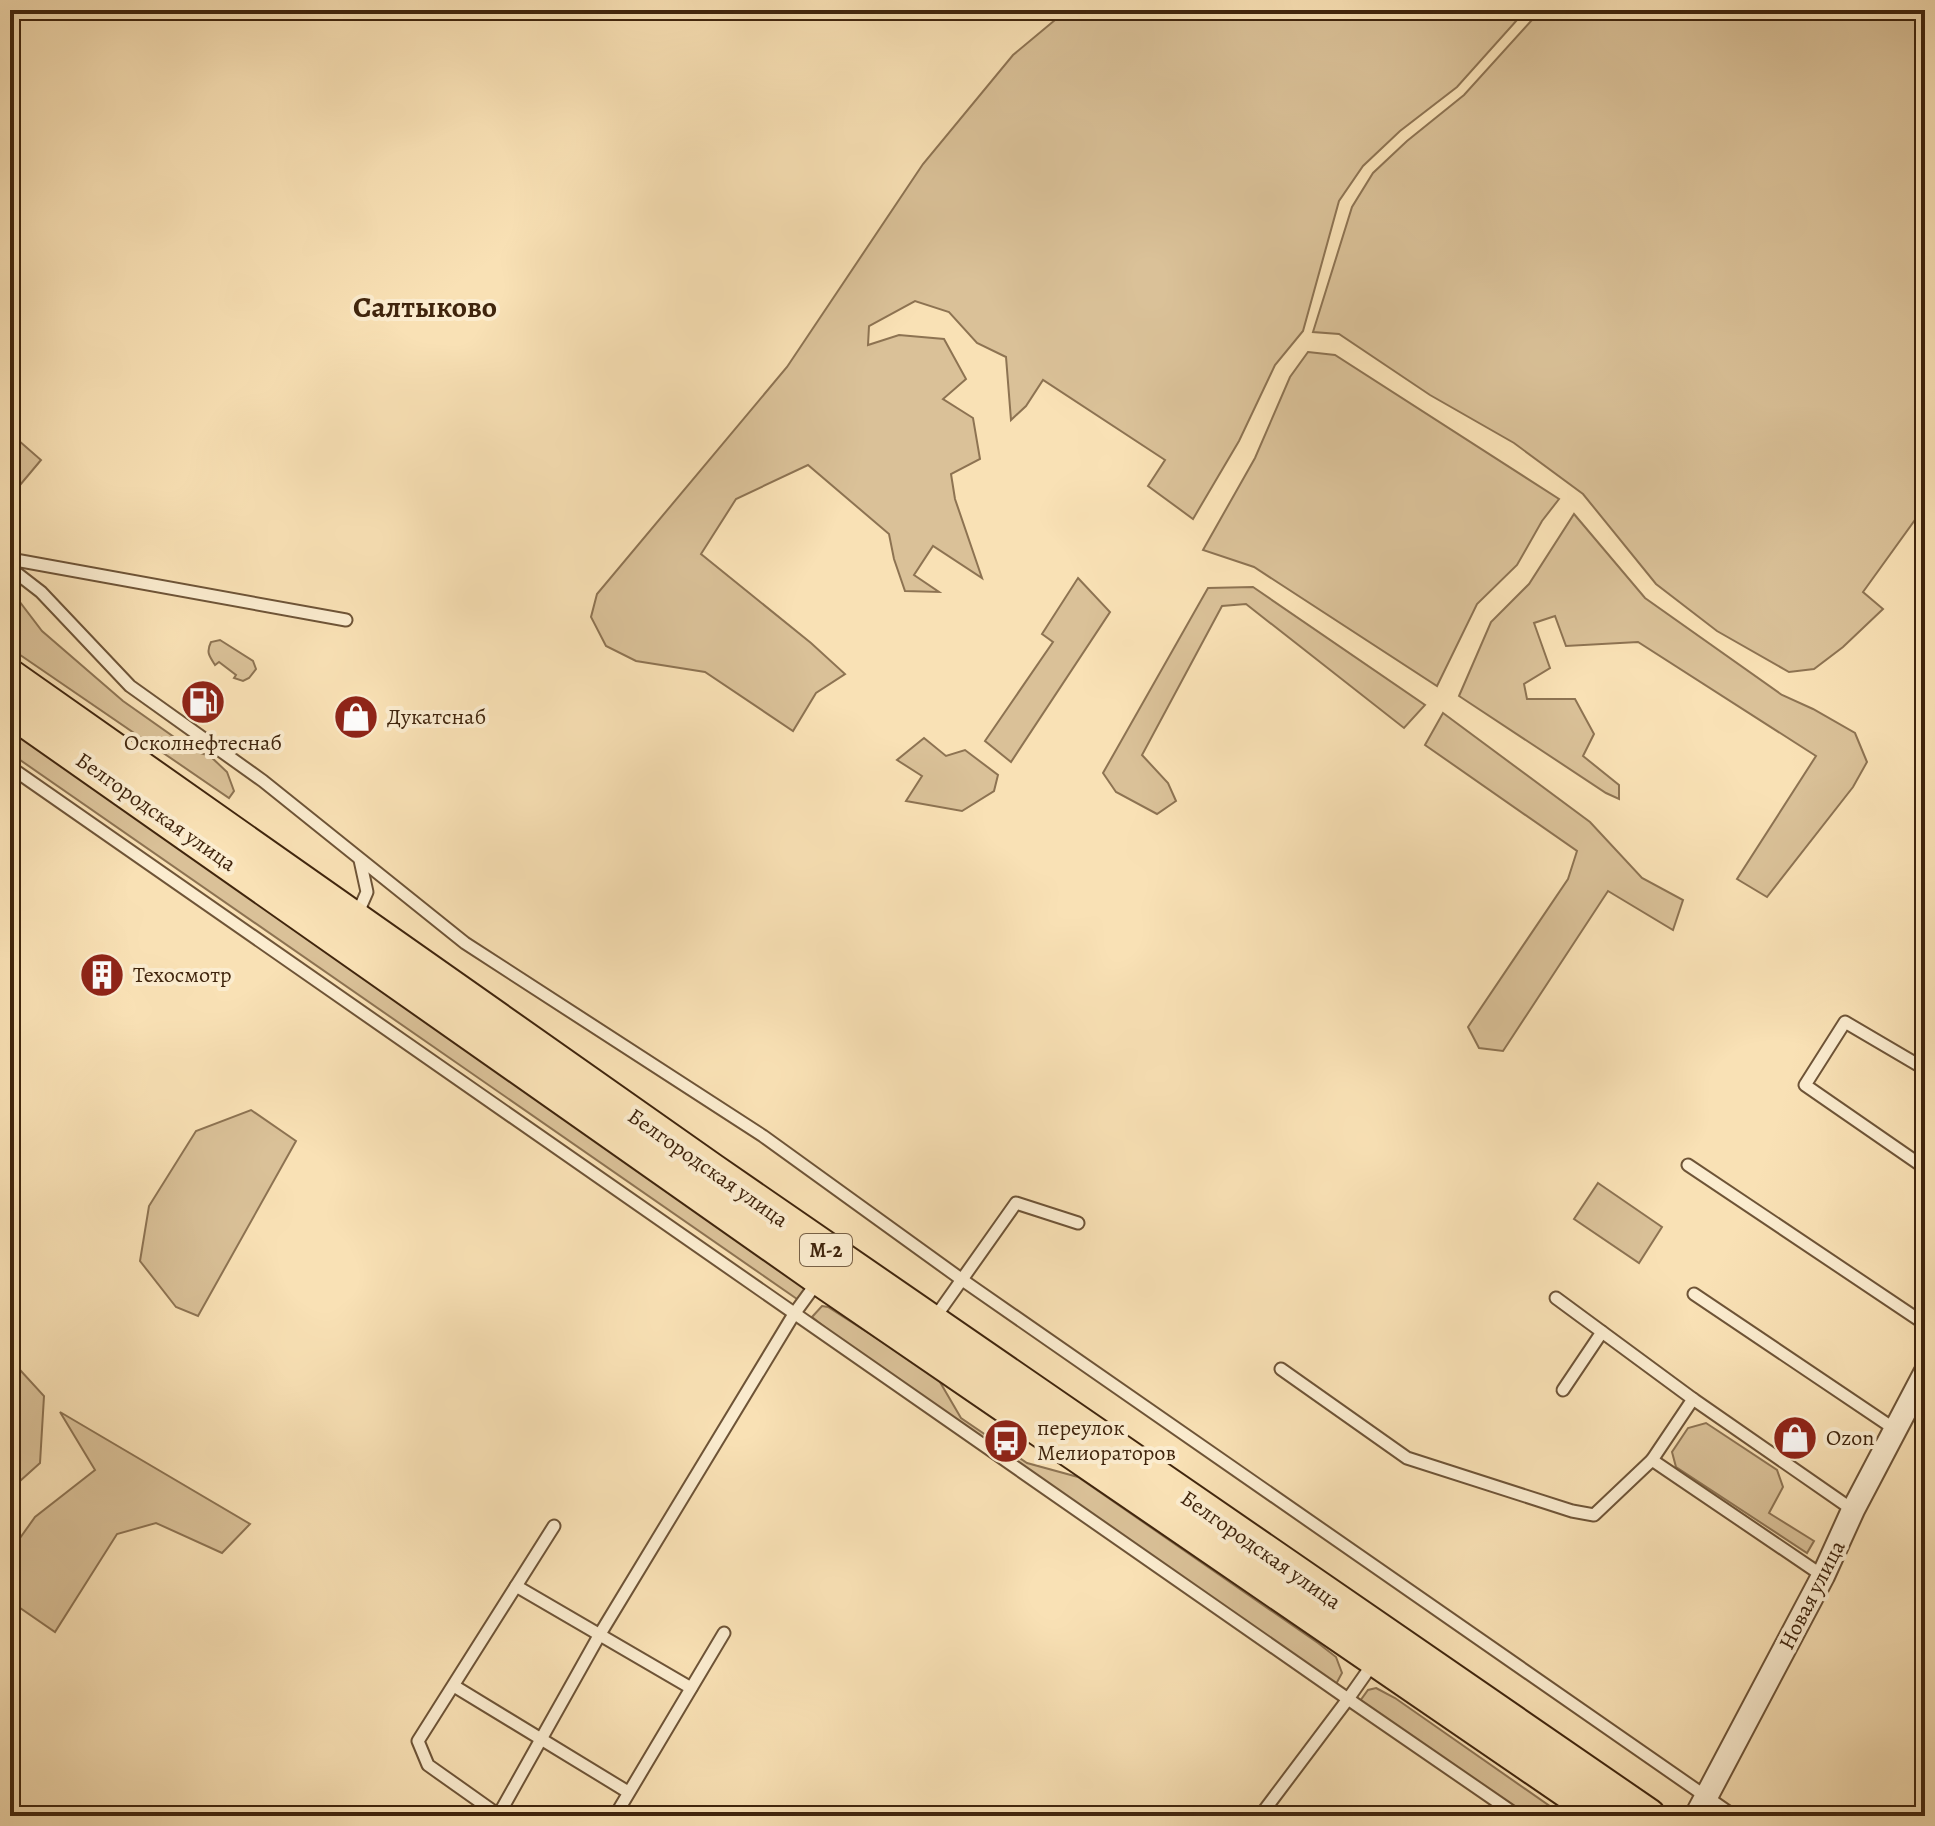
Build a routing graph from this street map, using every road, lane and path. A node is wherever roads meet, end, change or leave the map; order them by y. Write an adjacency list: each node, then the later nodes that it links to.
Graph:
1 (10, 559): 3 (lane)
2 (10, 568): 7 (lane)
3 (346, 620)
4 (10, 677): 8 (main road, Белгородская улица / М-2)
5 (10, 709): 8 (main road, Белгородская улица / М-2)
6 (10, 767): 18 (lane)
7 (360, 860): 9 (lane); 15 (lane)
8 (316, 908): 9 (main road, Белгородская улица / М-2); 14 (main road, Белгородская улица / М-2)
9 (355, 918): 19 (main road, Белгородская улица / М-2)
10 (1925, 1069): 12 (lane)
11 (1688, 1165): 20 (lane)
12 (1925, 1168)
13 (1078, 1223): 15 (lane)
14 (820, 1278): 18 (lane); 34 (main road, Белгородская улица / М-2)
15 (961, 1279): 19 (lane); 40 (lane)
16 (1694, 1294): 26 (lane)
17 (1556, 1298): 21 (lane)
18 (794, 1314): 33 (lane); 37 (lane)
19 (931, 1323): 46 (main road, Белгородская улица / М-2)
20 (1925, 1324)
21 (1602, 1332): 24 (lane); 25 (lane)
22 (1281, 1369): 27 (lane)
23 (1925, 1373): 26 (street, Новая улица)
24 (1563, 1390)
25 (1693, 1399): 27 (lane); 28 (lane)
26 (1896, 1430): 28 (street, Новая улица)
27 (1652, 1460): 30 (lane)
28 (1853, 1510): 30 (street, Новая улица)
29 (554, 1526): 31 (lane)
30 (1823, 1576): 40 (street, Новая улица)
31 (516, 1586): 33 (lane); 35 (lane)
32 (724, 1633): 36 (lane)
33 (600, 1634): 36 (lane); 38 (lane)
34 (1377, 1658): 37 (lane); 45 (main road, Белгородская улица / М-2)
35 (454, 1686): 38 (lane); 41 (lane)
36 (691, 1688): 39 (lane)
37 (1348, 1699): 43 (lane); 44 (lane)
38 (541, 1739): 39 (lane); 41 (lane)
39 (628, 1792): 42 (lane)
40 (1702, 1807): 47 (lane)
41 (499, 1816)
42 (615, 1816)
43 (1260, 1816)
44 (1518, 1816)
45 (1605, 1816)
46 (1648, 1816)
47 (1734, 1816)

